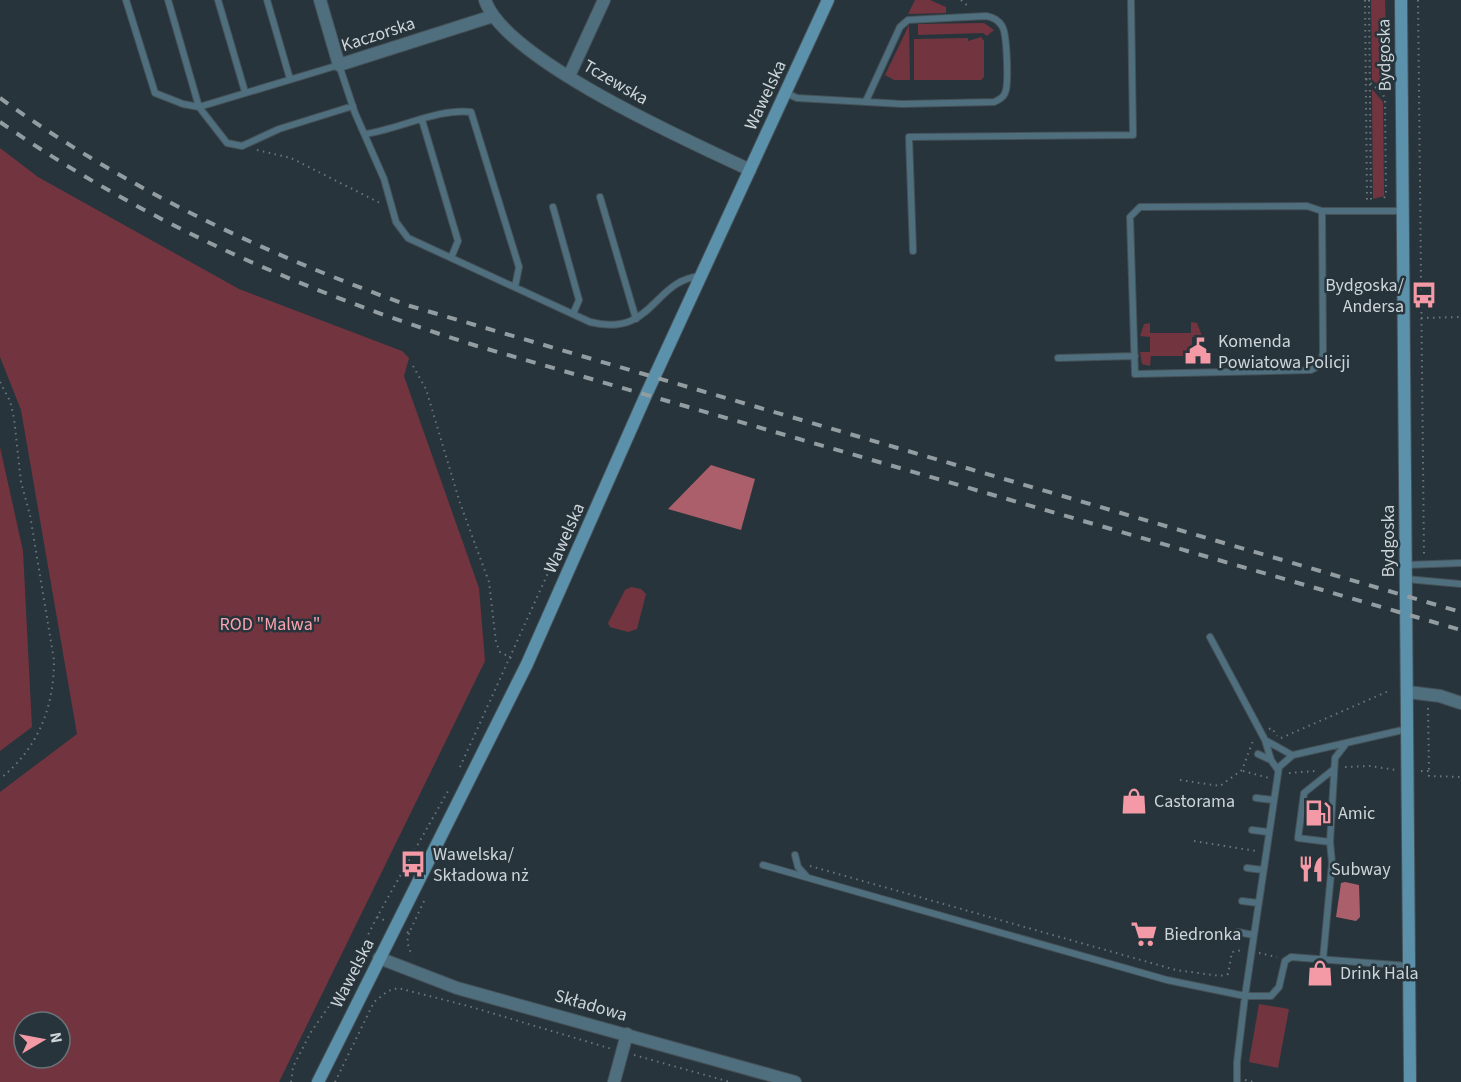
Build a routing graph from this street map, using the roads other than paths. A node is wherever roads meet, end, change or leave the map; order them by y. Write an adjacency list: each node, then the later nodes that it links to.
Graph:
1 (126, 0): 19 (lane)
2 (168, 0): 19 (lane)
3 (218, 0): 15 (lane)
4 (267, 0): 14 (lane)
5 (320, 0): 12 (street, Kaczorska)
6 (485, 0): 11 (street, Tczewska)
7 (604, 0): 13 (street)
8 (828, 0): 16 (street, Wawelska)
9 (1131, 0): 27 (lane)
10 (1401, 0): 26 (street, Bydgoska)
11 (493, 16): 12 (street, Kaczorska); 13 (street, Tczewska)
12 (339, 65): 14 (lane); 18 (lane)
13 (569, 76): 22 (street, Tczewska)
14 (290, 79): 15 (lane)
15 (245, 92): 19 (lane)
16 (786, 93): 17 (lane); 22 (street, Wawelska)
17 (866, 101): 17 (lane)
18 (353, 106): 19 (lane); 21 (lane)
19 (199, 107)
20 (422, 120): 21 (lane); 28 (lane); 30 (lane)
21 (365, 134): 28 (lane)
22 (750, 170): 29 (street, Wawelska)
23 (600, 198): 32 (lane)
24 (553, 207): 31 (lane)
25 (1322, 211): 26 (lane); 33 (lane); 33 (lane)
26 (1404, 211): 36 (street, Bydgoska)
27 (913, 251)
28 (452, 258): 30 (lane)
29 (701, 276): 32 (lane); 66 (street, Wawelska)
30 (514, 287): 31 (lane)
31 (573, 314): 32 (lane)
32 (636, 320)
33 (1135, 356): 34 (lane)
34 (1058, 358)
35 (1461, 563): 36 (lane)
36 (1406, 565): 37 (street, Bydgoska)
37 (1406, 579): 38 (lane); 40 (street, Bydgoska)
38 (1461, 584)
39 (1210, 637): 43 (lane)
40 (1408, 692): 41 (street); 42 (street, Bydgoska)
41 (1461, 703)
42 (1407, 729): 44 (lane); 68 (street, Bydgoska)
43 (1265, 740): 47 (lane); 49 (lane)
44 (1348, 744): 45 (lane); 48 (lane)
45 (1321, 749): 47 (lane); 48 (lane)
46 (1258, 754): 49 (lane)
47 (1293, 755): 51 (lane)
48 (1335, 758): 50 (lane)
49 (1271, 760): 51 (lane)
50 (1334, 769): 56 (lane); 56 (lane)
51 (1278, 770): 53 (lane)
52 (1256, 798): 53 (lane)
53 (1273, 800): 55 (lane)
54 (1252, 830): 55 (lane)
55 (1268, 832): 60 (lane)
56 (1330, 842): 67 (lane)
57 (795, 855): 61 (lane)
58 (762, 864): 61 (lane)
59 (1247, 868): 60 (lane)
60 (1263, 870): 63 (lane)
61 (807, 877): 69 (lane)
62 (1242, 901): 63 (lane)
63 (1258, 903): 65 (lane)
64 (1238, 932): 65 (lane)
65 (1253, 934): 69 (lane)
66 (379, 958): 70 (street, Składowa); 72 (street, Wawelska)
67 (1323, 959): 68 (lane); 69 (lane)
68 (1409, 966): 75 (street, Bydgoska)
69 (1245, 996): 71 (lane)
70 (627, 1034): 73 (street); 74 (street, Składowa)
71 (1242, 1081)
72 (318, 1082)
73 (614, 1082)
74 (795, 1082)
75 (1410, 1082)

